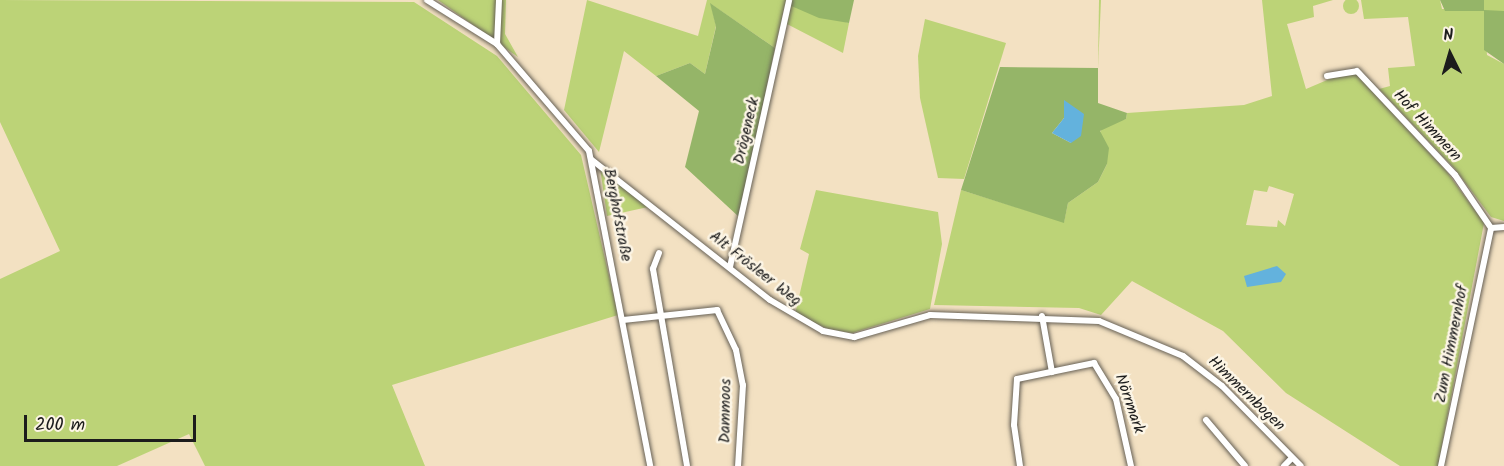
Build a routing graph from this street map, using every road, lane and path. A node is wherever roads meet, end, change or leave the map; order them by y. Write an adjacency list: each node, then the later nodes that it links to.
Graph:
1 (427, 0): 4 (street, Berghofstraße)
2 (499, 0): 4 (street)
3 (789, 0): 10 (street, Drögeneck)
4 (497, 44): 6 (street, Berghofstraße)
5 (1327, 76): 8 (street, Hof Himmern)
6 (592, 160): 10 (street, Alt Frösleer Weg); 13 (street, Berghofstraße)
7 (1504, 227): 8 (street)
8 (1491, 228): 26 (street, Zum Himmernhof)
9 (658, 253): 11 (street)
10 (730, 267): 12 (street, Alt Frösleer Weg)
11 (661, 314): 13 (street, Dammoos); 19 (street); 20 (street, Dammoos)
12 (1042, 316): 14 (street, Alt Frösleer Weg); 15 (street)
13 (623, 320): 18 (street, Berghofstraße)
14 (1136, 333): 17 (street, Himmernbogen)
15 (1052, 372): 21 (street, Nörrmark); 22 (street, Nörrmark)
16 (1206, 420): 23 (street)
17 (1292, 458): 24 (street); 25 (street, Himmernbogen)
18 (650, 466)
19 (687, 466)
20 (738, 466)
21 (1020, 466)
22 (1131, 466)
23 (1245, 466)
24 (1284, 466)
25 (1301, 466)
26 (1442, 466)

